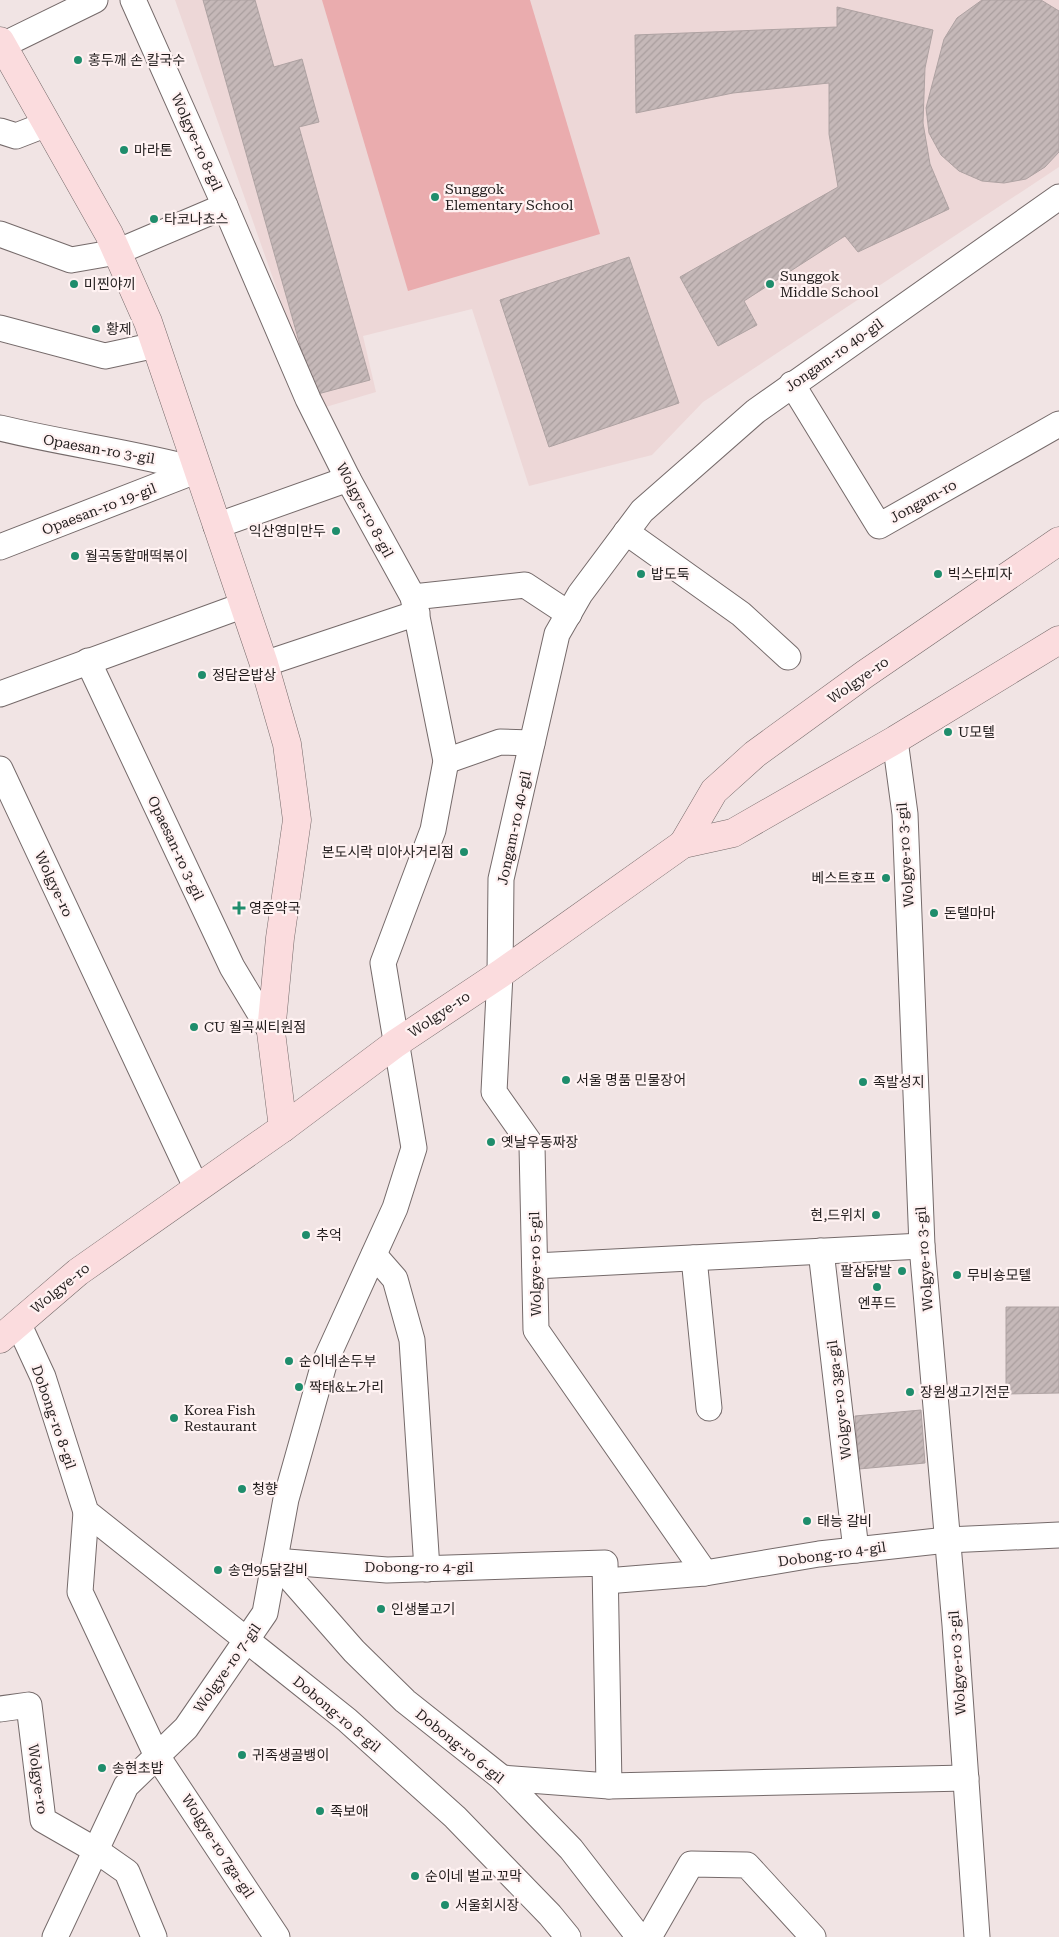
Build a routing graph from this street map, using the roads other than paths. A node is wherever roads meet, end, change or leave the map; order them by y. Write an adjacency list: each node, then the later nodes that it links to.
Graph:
1 (95, 0): 3 (street, Opaesan-ro 3-gil)
2 (133, 0): 7 (street, Wolgye-ro 8-gil)
3 (1, 43): 4 (main road, Opaesan-ro 3-gil)
4 (47, 124): 5 (street); 9 (main road, Opaesan-ro 3-gil)
5 (0, 130)
6 (1059, 198): 12 (street, Jongam-ro 40-gil)
7 (225, 206): 9 (street); 16 (street, Wolgye-ro 8-gil)
8 (0, 234): 9 (street)
9 (117, 252): 11 (main road, Opaesan-ro 3-gil)
10 (0, 328): 11 (street)
11 (156, 345): 15 (main road, Opaesan-ro 3-gil)
12 (792, 384): 13 (street, Jongam-ro); 18 (street, Jongam-ro 40-gil)
13 (1059, 424)
14 (0, 428): 15 (street, Opaesan-ro 3-gil)
15 (198, 470): 17 (main road, Opaesan-ro 3-gil); 20 (street, Opaesan-ro 19-gil)
16 (348, 479): 17 (street); 22 (street, Wolgye-ro 8-gil)
17 (216, 526): 21 (main road, Opaesan-ro 3-gil)
18 (626, 532): 23 (street, Jongam-ro 40-gil); 25 (street)
19 (1059, 541): 33 (main road, Wolgye-ro)
20 (0, 548)
21 (244, 605): 26 (street); 27 (main road, Opaesan-ro 3-gil)
22 (415, 605): 23 (street); 27 (street); 31 (street, Wolgye-ro 8-gil)
23 (569, 614): 30 (street, Jongam-ro 40-gil)
24 (1059, 640): 29 (main road, Wolgye-ro)
25 (788, 657)
26 (88, 661): 28 (street); 35 (street, Opaesan-ro 3-gil)
27 (264, 664): 35 (main road, Opaesan-ro 3-gil)
28 (0, 694)
29 (895, 740): 33 (main road, Wolgye-ro); 39 (street, Wolgye-ro 3-gil)
30 (532, 743): 31 (street); 34 (street, Jongam-ro 40-gil)
31 (446, 761): 36 (street, Wolgye-ro 8-gil)
32 (0, 769): 38 (street, Wolgye-ro)
33 (683, 844): 34 (main road, Wolgye-ro)
34 (500, 974): 36 (main road, Wolgye-ro); 43 (street, Wolgye-ro 5-gil)
35 (271, 1032): 37 (main road, Opaesan-ro 3-gil)
36 (395, 1044): 37 (main road, Wolgye-ro); 41 (street, Wolgye-ro 7-gil)
37 (283, 1128): 38 (main road, Wolgye-ro)
38 (197, 1189): 44 (main road, Wolgye-ro)
39 (922, 1246): 40 (street); 48 (street, Wolgye-ro 3-gil)
40 (821, 1251): 42 (street); 49 (street, Wolgye-ro 3ga-gil)
41 (374, 1255): 50 (street, Wolgye-ro 7-gil); 51 (street)
42 (694, 1258): 43 (street); 45 (street)
43 (535, 1266): 52 (street, Wolgye-ro 5-gil)
44 (9, 1331): 46 (street, Dobong-ro 8-gil)
45 (709, 1408)
46 (86, 1512): 54 (street, Dobong-ro 8-gil); 56 (street, Dobong-ro 8-gil)
47 (1059, 1535): 48 (street, Dobong-ro 4-gil)
48 (947, 1540): 49 (street, Dobong-ro 4-gil); 58 (street, Wolgye-ro 3-gil)
49 (856, 1550): 52 (street, Dobong-ro 4-gil)
50 (275, 1561): 51 (street, Dobong-ro 4-gil); 54 (street, Wolgye-ro 7-gil); 57 (street, Dobong-ro 6-gil)
51 (427, 1569): 53 (street, Dobong-ro 4-gil)
52 (705, 1573): 53 (street, Dobong-ro 4-gil)
53 (606, 1581): 59 (street, Dobong-ro 4-gil)
54 (248, 1640): 56 (street, Wolgye-ro 7-gil); 64 (street, Dobong-ro 8-gil)
55 (0, 1709): 60 (street, Wolgye-ro)
56 (157, 1756): 60 (street, Wolgye-ro 7-gil); 63 (street, Wolgye-ro 7ga-gil)
57 (502, 1778): 59 (street); 65 (street, Dobong-ro 6-gil)
58 (966, 1778): 59 (street); 68 (street, Wolgye-ro 3-gil)
59 (608, 1786)
60 (97, 1851): 61 (street, Wolgye-ro 7-gil); 62 (street)
61 (55, 1937)
62 (154, 1937)
63 (277, 1937)
64 (568, 1937)
65 (639, 1937)
66 (649, 1937): 67 (street)
67 (813, 1937)
68 (977, 1937)

